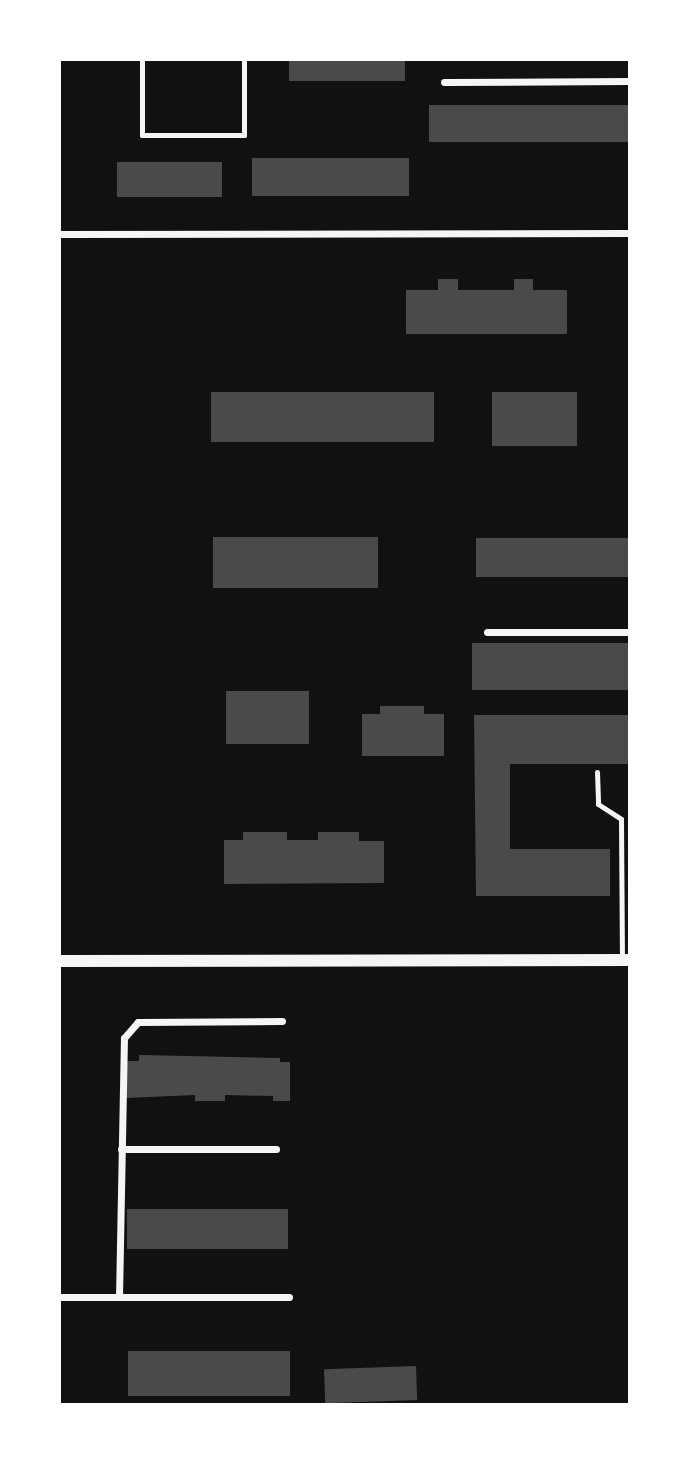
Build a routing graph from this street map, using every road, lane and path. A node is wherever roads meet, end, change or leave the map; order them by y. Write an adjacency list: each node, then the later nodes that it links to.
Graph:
1 (142, 60): 2 (lane)
2 (244, 60)
3 (629, 81): 4 (street)
4 (443, 82)
5 (629, 233): 6 (street)
6 (60, 234)
7 (487, 632): 8 (street)
8 (629, 632)
9 (597, 772): 10 (lane)
10 (626, 960): 11 (street)
11 (60, 961)
12 (282, 1021): 13 (street)
13 (121, 1149): 14 (street); 16 (street)
14 (276, 1149)
15 (60, 1297): 16 (street)
16 (119, 1297): 17 (street)
17 (289, 1297)

